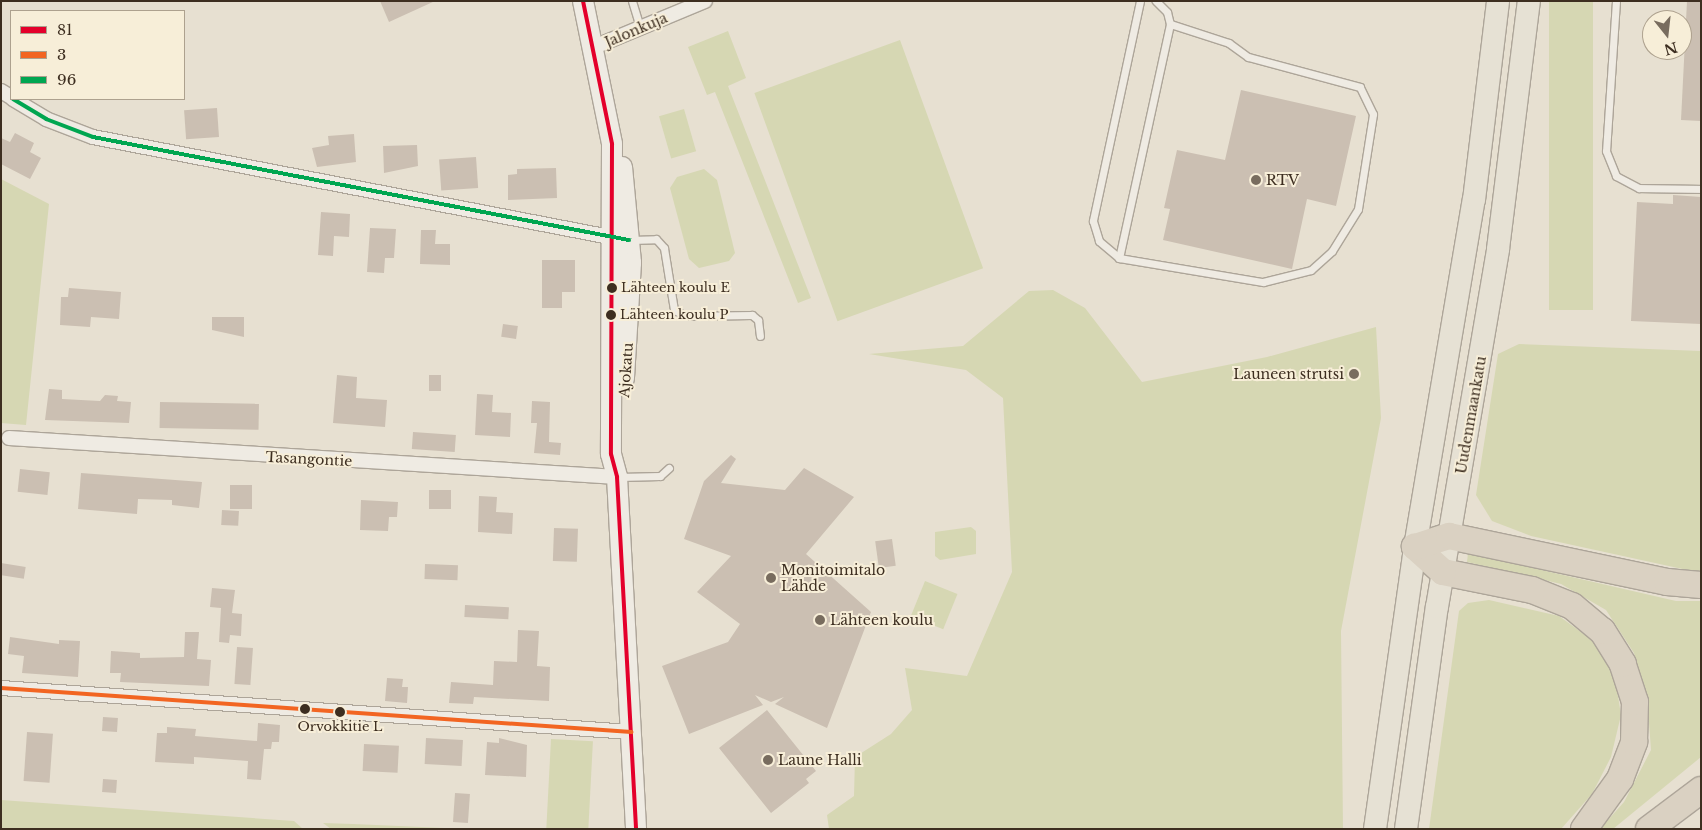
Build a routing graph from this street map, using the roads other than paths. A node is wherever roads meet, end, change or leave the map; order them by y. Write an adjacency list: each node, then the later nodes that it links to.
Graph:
1 (583, 1): 11 (street, Ajokatu)
2 (632, 1): 10 (lane)
3 (706, 1): 10 (street, Jalonkuja)
4 (1140, 1): 15 (lane)
5 (1156, 1): 9 (lane)
6 (1498, 1): 21 (main road)
7 (1529, 1): 20 (main road, Uudenmaankatu)
8 (1616, 1): 13 (lane)
9 (1170, 24): 15 (lane); 15 (lane)
10 (640, 27): 11 (street, Jalonkuja)
11 (594, 47): 14 (street, Ajokatu)
12 (15, 100): 14 (street)
13 (1701, 189)
14 (620, 239): 16 (lane); 19 (street, Ajokatu)
15 (1119, 258)
16 (760, 336)
17 (5, 437): 19 (street, Tasangontie)
18 (670, 468): 19 (lane)
19 (617, 477): 25 (street, Ajokatu)
20 (1449, 536): 21 (highway); 22 (main road, Uudenmaankatu); 23 (highway)
21 (1415, 547): 22 (highway); 28 (main road)
22 (1443, 572): 29 (main road, Uudenmaankatu); 30 (highway)
23 (1701, 584)
24 (1, 688): 25 (street)
25 (631, 732): 27 (street, Ajokatu)
26 (1701, 790): 31 (highway)
27 (636, 829)
28 (1376, 829)
29 (1406, 829)
30 (1584, 829)
31 (1649, 829)

